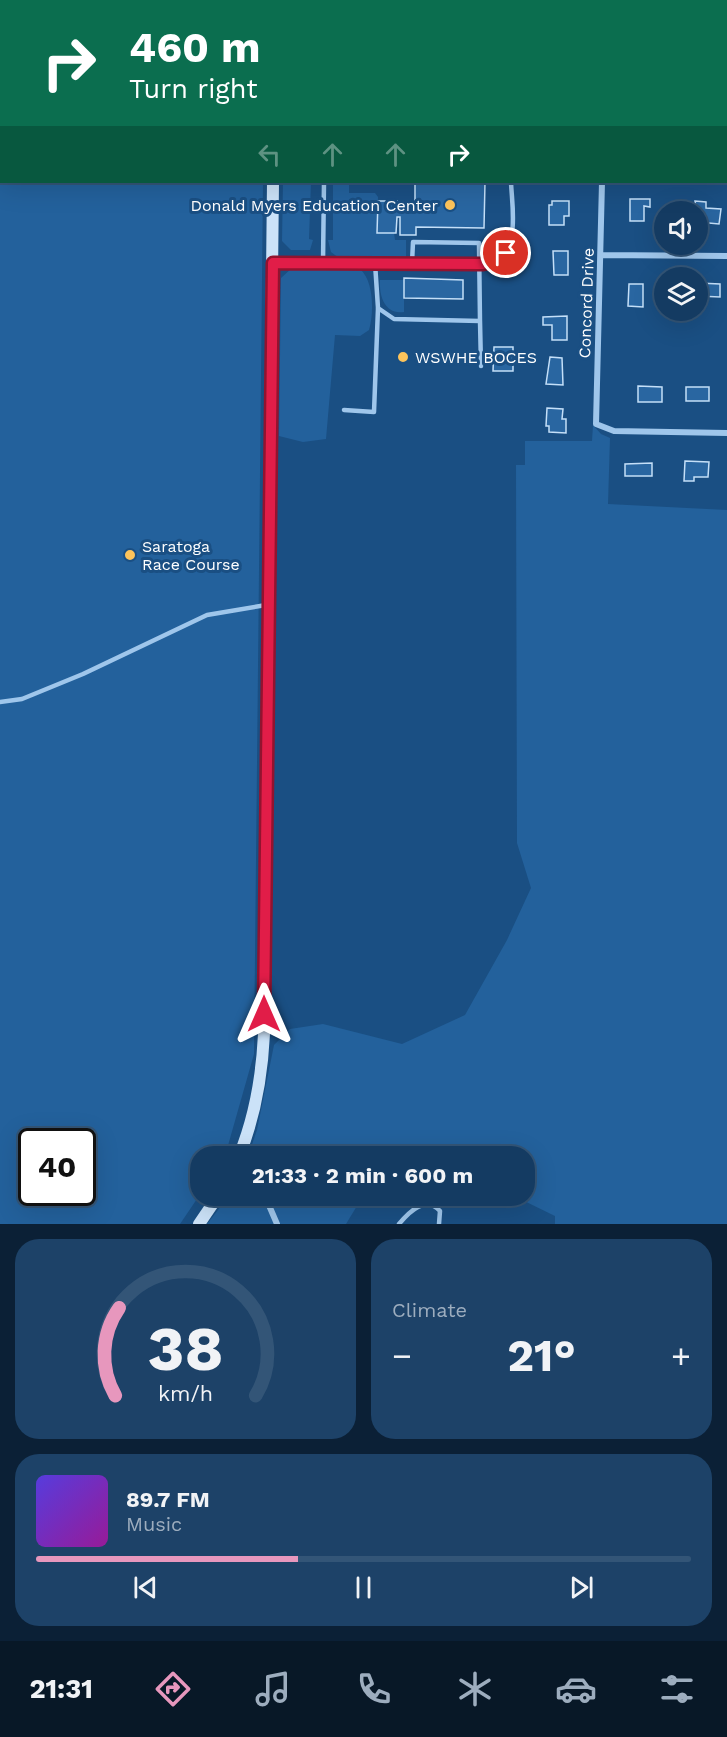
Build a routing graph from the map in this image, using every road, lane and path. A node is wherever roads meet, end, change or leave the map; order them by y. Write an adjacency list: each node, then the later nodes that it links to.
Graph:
1 (273, 183): 7 (street)
2 (324, 183): 8 (lane)
3 (511, 183): 11 (lane)
4 (602, 183): 5 (street, Concord Drive)
5 (601, 255): 6 (street); 16 (street, Concord Drive)
6 (727, 256)
7 (273, 263): 8 (lane); 17 (street)
8 (323, 263): 9 (lane)
9 (375, 263): 10 (lane); 12 (lane)
10 (412, 263): 11 (lane); 11 (lane)
11 (480, 264): 13 (lane)
12 (378, 308): 13 (lane); 15 (lane)
13 (480, 321): 14 (lane)
14 (481, 366)
15 (344, 410)
16 (727, 433)
17 (269, 605): 18 (lane); 19 (street)
18 (0, 702)
19 (244, 1146)
20 (211, 1206): 22 (street)
21 (269, 1206): 23 (street)
22 (199, 1224)
23 (277, 1224)
24 (399, 1224): 25 (lane)
25 (439, 1224)

